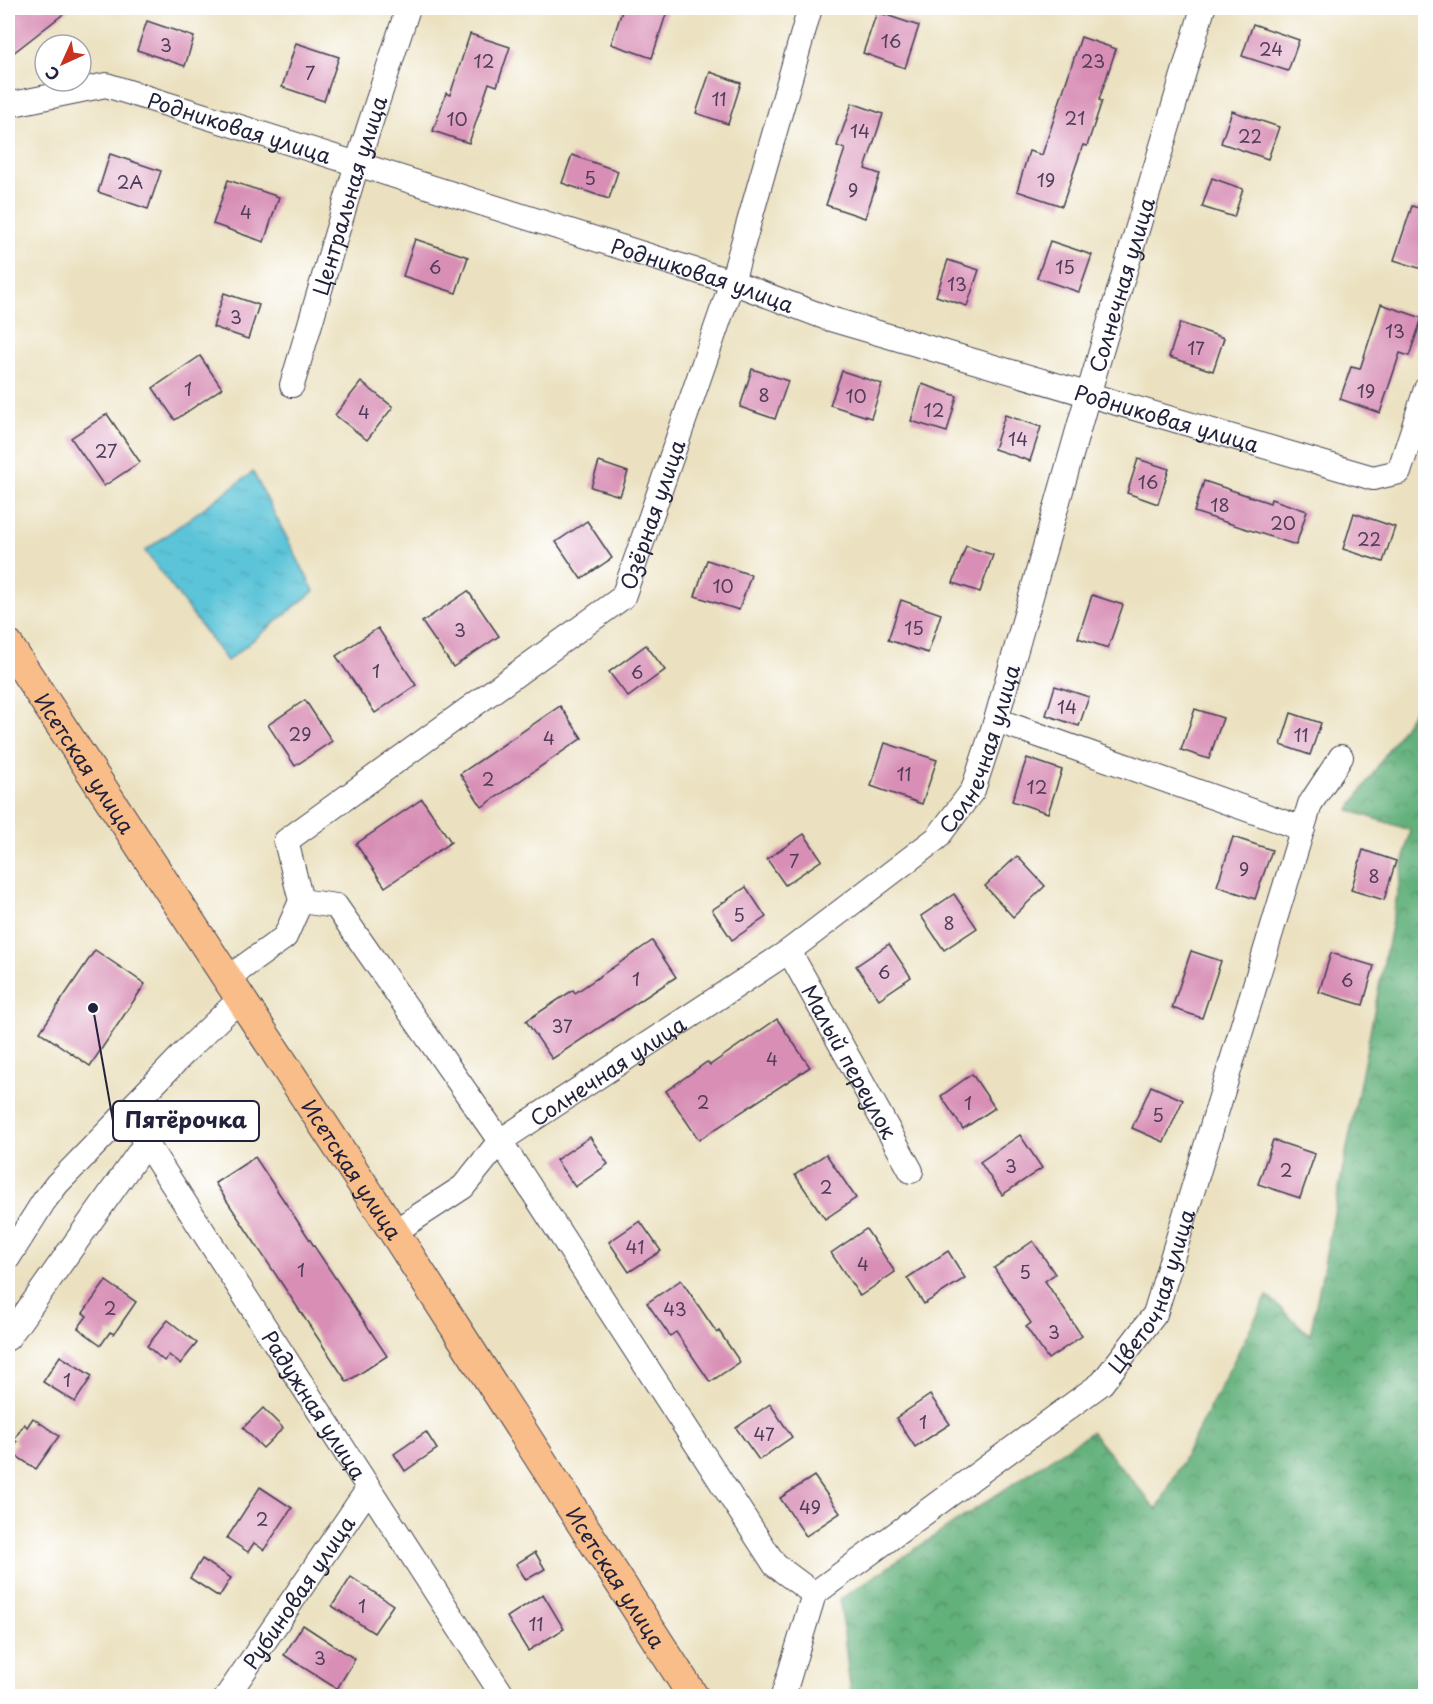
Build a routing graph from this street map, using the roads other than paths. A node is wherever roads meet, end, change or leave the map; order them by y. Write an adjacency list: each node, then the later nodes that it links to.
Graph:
1 (408, 8): 5 (street, Центральная улица)
2 (810, 8): 6 (street, Озёрная улица)
3 (1203, 8): 9 (street, Солнечная улица)
4 (8, 105): 5 (street, Родниковая улица)
5 (357, 164): 6 (street, Родниковая улица); 7 (street, Центральная улица)
6 (732, 282): 9 (street, Родниковая улица); 14 (street, Озёрная улица)
7 (292, 385)
8 (1425, 389): 9 (street, Родниковая улица)
9 (1088, 395): 11 (street, Солнечная улица)
10 (8, 645): 16 (main road, Исетская улица)
11 (996, 720): 13 (street); 15 (street, Солнечная улица)
12 (1341, 757): 13 (street, Цветочная улица)
13 (1303, 829): 25 (street, Цветочная улица)
14 (301, 902): 16 (street); 18 (street)
15 (789, 951): 18 (street, Солнечная улица); 20 (street, Малый переулок)
16 (234, 988): 17 (street); 21 (main road, Исетская улица)
17 (126, 1112): 19 (street, Радужная улица); 22 (street)
18 (500, 1140): 21 (street, Солнечная улица); 25 (street)
19 (146, 1143): 23 (street); 24 (street, Радужная улица)
20 (911, 1171)
21 (394, 1232): 28 (main road, Исетская улица)
22 (8, 1258)
23 (8, 1338)
24 (369, 1488): 26 (street, Рубиновая улица); 27 (street, Радужная улица)
25 (814, 1594): 29 (street)
26 (227, 1696)
27 (503, 1696)
28 (693, 1696)
29 (783, 1696)

